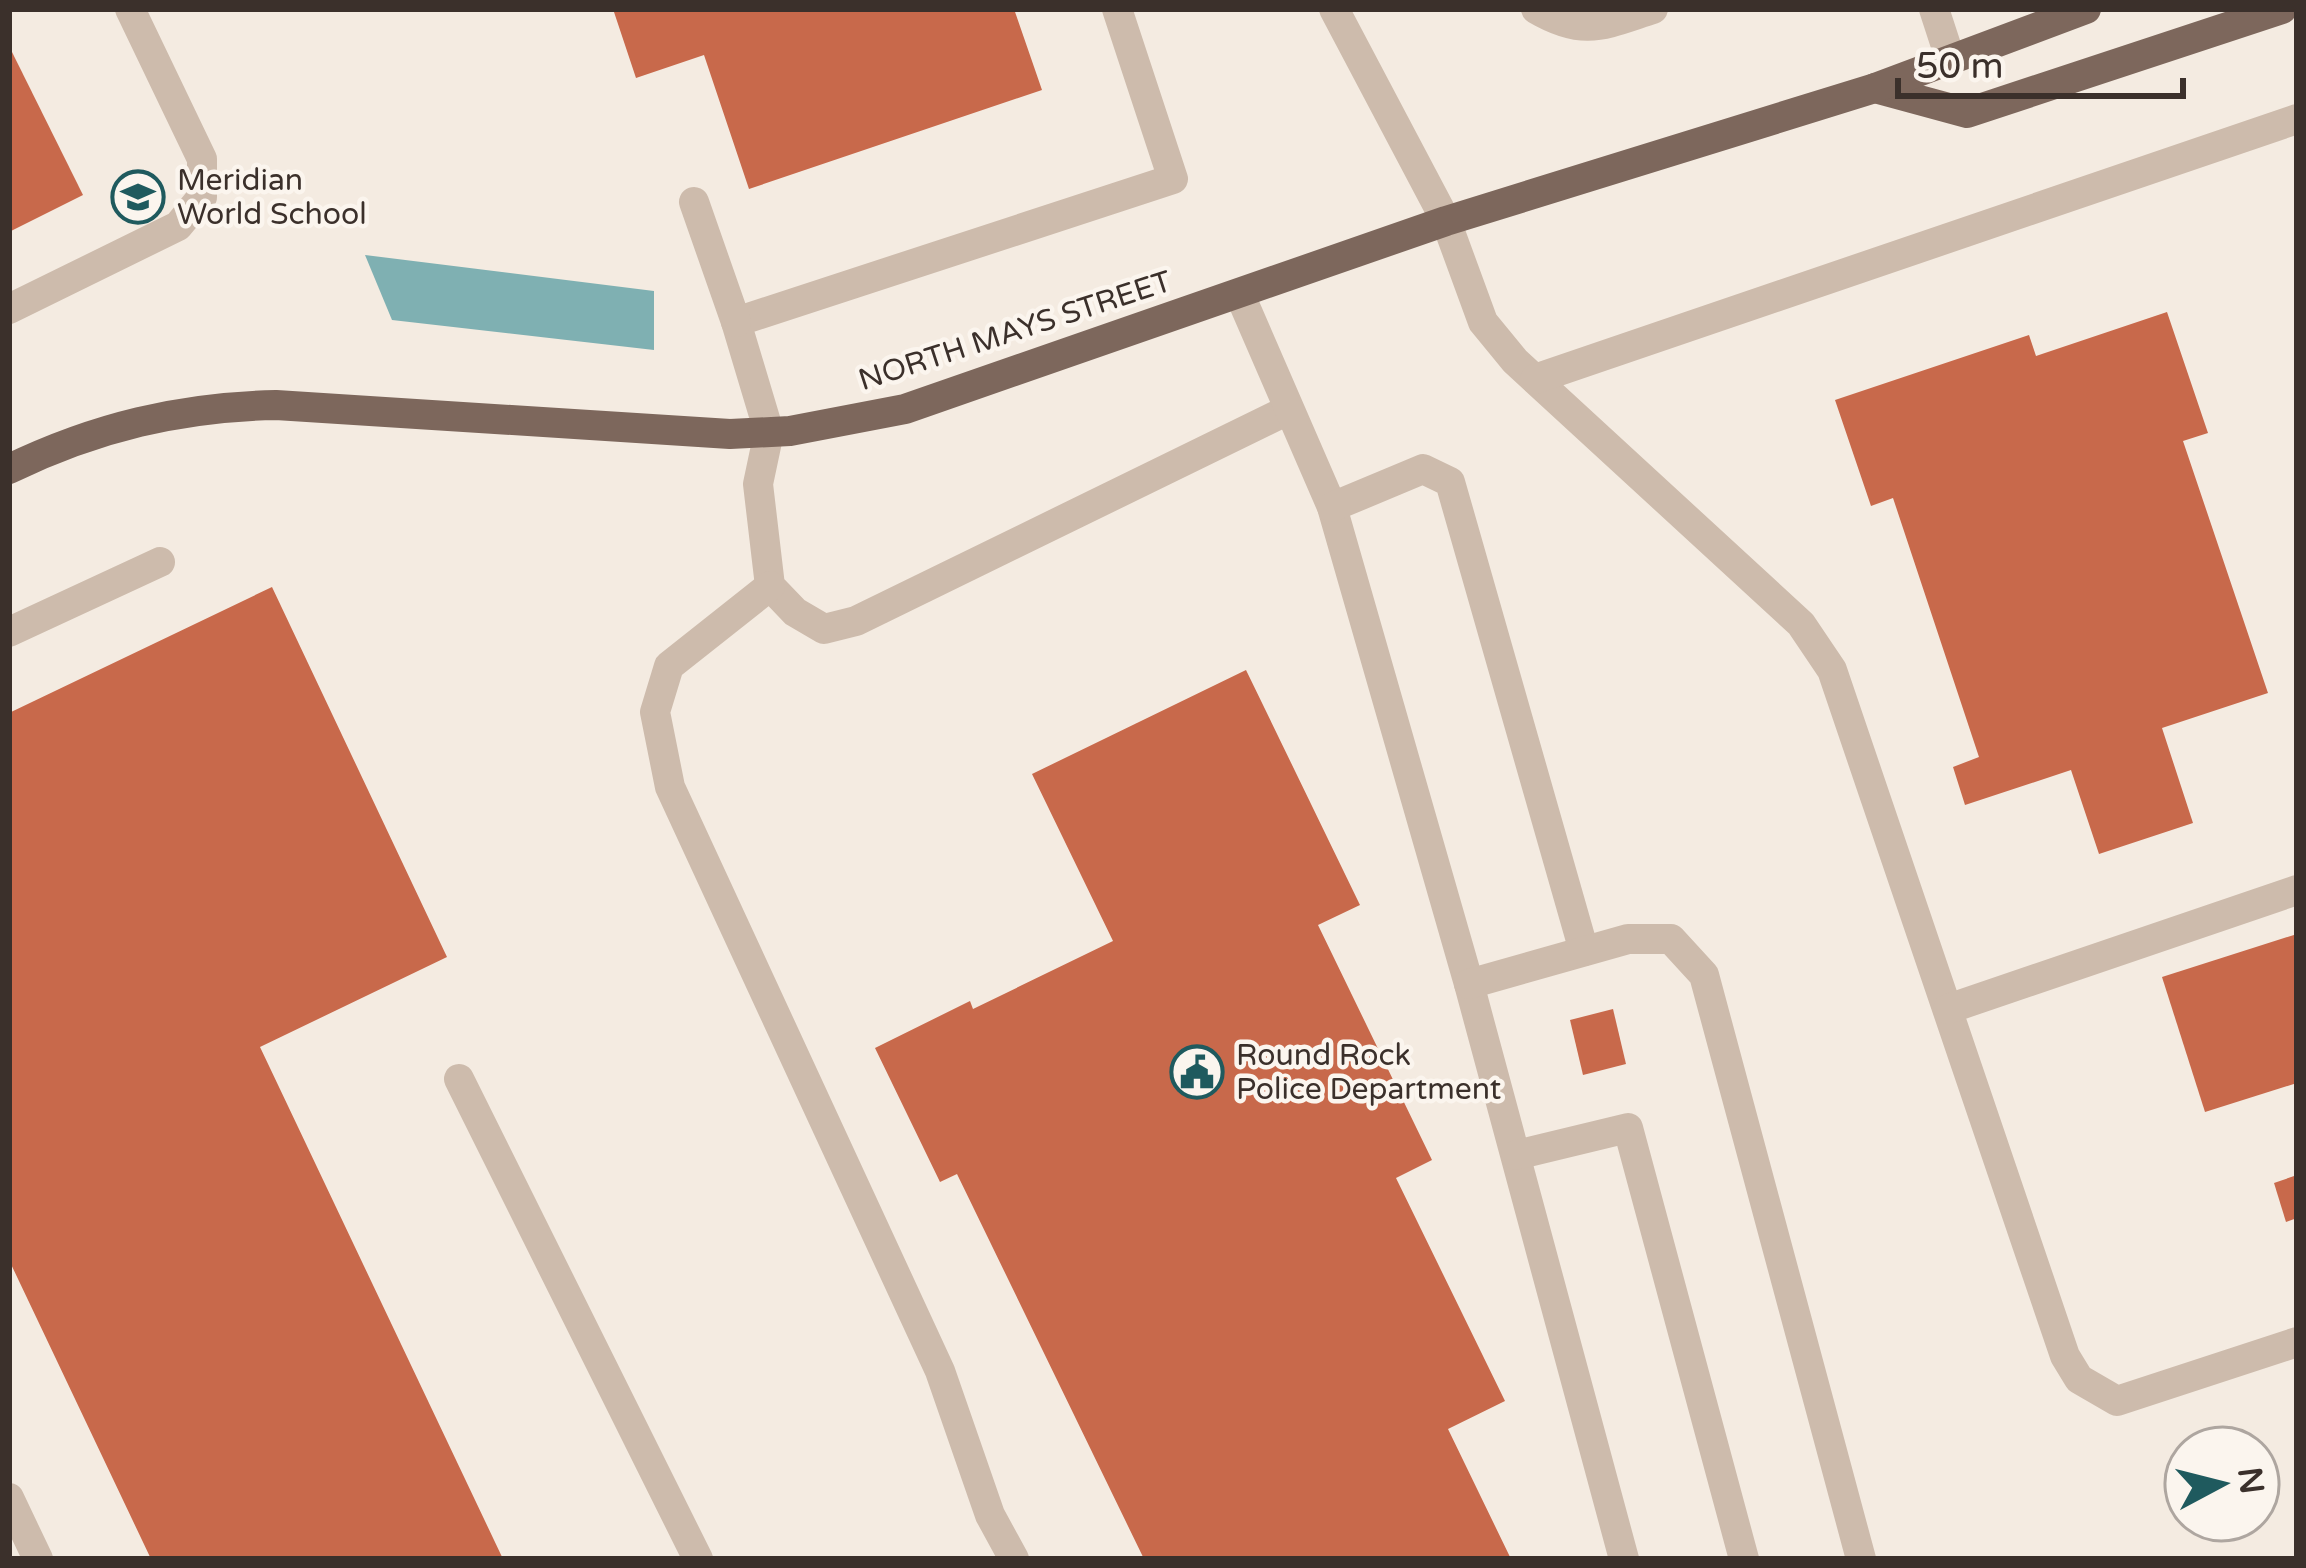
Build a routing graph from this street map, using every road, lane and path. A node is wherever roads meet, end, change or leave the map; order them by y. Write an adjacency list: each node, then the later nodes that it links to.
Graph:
1 (130, 9): 15 (street)
2 (1117, 9): 16 (street)
3 (1334, 9): 13 (street)
4 (1536, 9): 5 (street)
5 (1653, 9)
6 (1934, 9): 9 (street)
7 (2086, 9): 9 (main road, NORTH MAYS STREET)
8 (2282, 9): 10 (main road)
9 (1950, 58): 10 (main road, NORTH MAYS STREET)
10 (1875, 88): 13 (main road, NORTH MAYS STREET)
11 (2297, 119): 17 (street)
12 (694, 202): 16 (street)
13 (1446, 221): 14 (main road, NORTH MAYS STREET); 17 (street)
14 (1240, 295): 18 (street); 19 (main road, NORTH MAYS STREET)
15 (9, 309)
16 (736, 322): 19 (street)
17 (1535, 380): 28 (street)
18 (1288, 410): 21 (street); 23 (street)
19 (769, 432): 20 (main road, NORTH MAYS STREET); 23 (street)
20 (9, 469)
21 (1332, 507): 26 (street); 27 (street)
22 (160, 562): 24 (street)
23 (770, 586): 35 (street)
24 (9, 632)
25 (2297, 890): 28 (street)
26 (1584, 951): 27 (street); 38 (street)
27 (1469, 983): 30 (street)
28 (1948, 1010): 31 (street)
29 (459, 1079): 34 (street)
30 (1516, 1155): 36 (street); 37 (street)
31 (2297, 1342)
32 (9, 1498): 33 (street)
33 (38, 1559)
34 (698, 1559)
35 (1014, 1559)
36 (1624, 1559)
37 (1744, 1559)
38 (1861, 1559)

